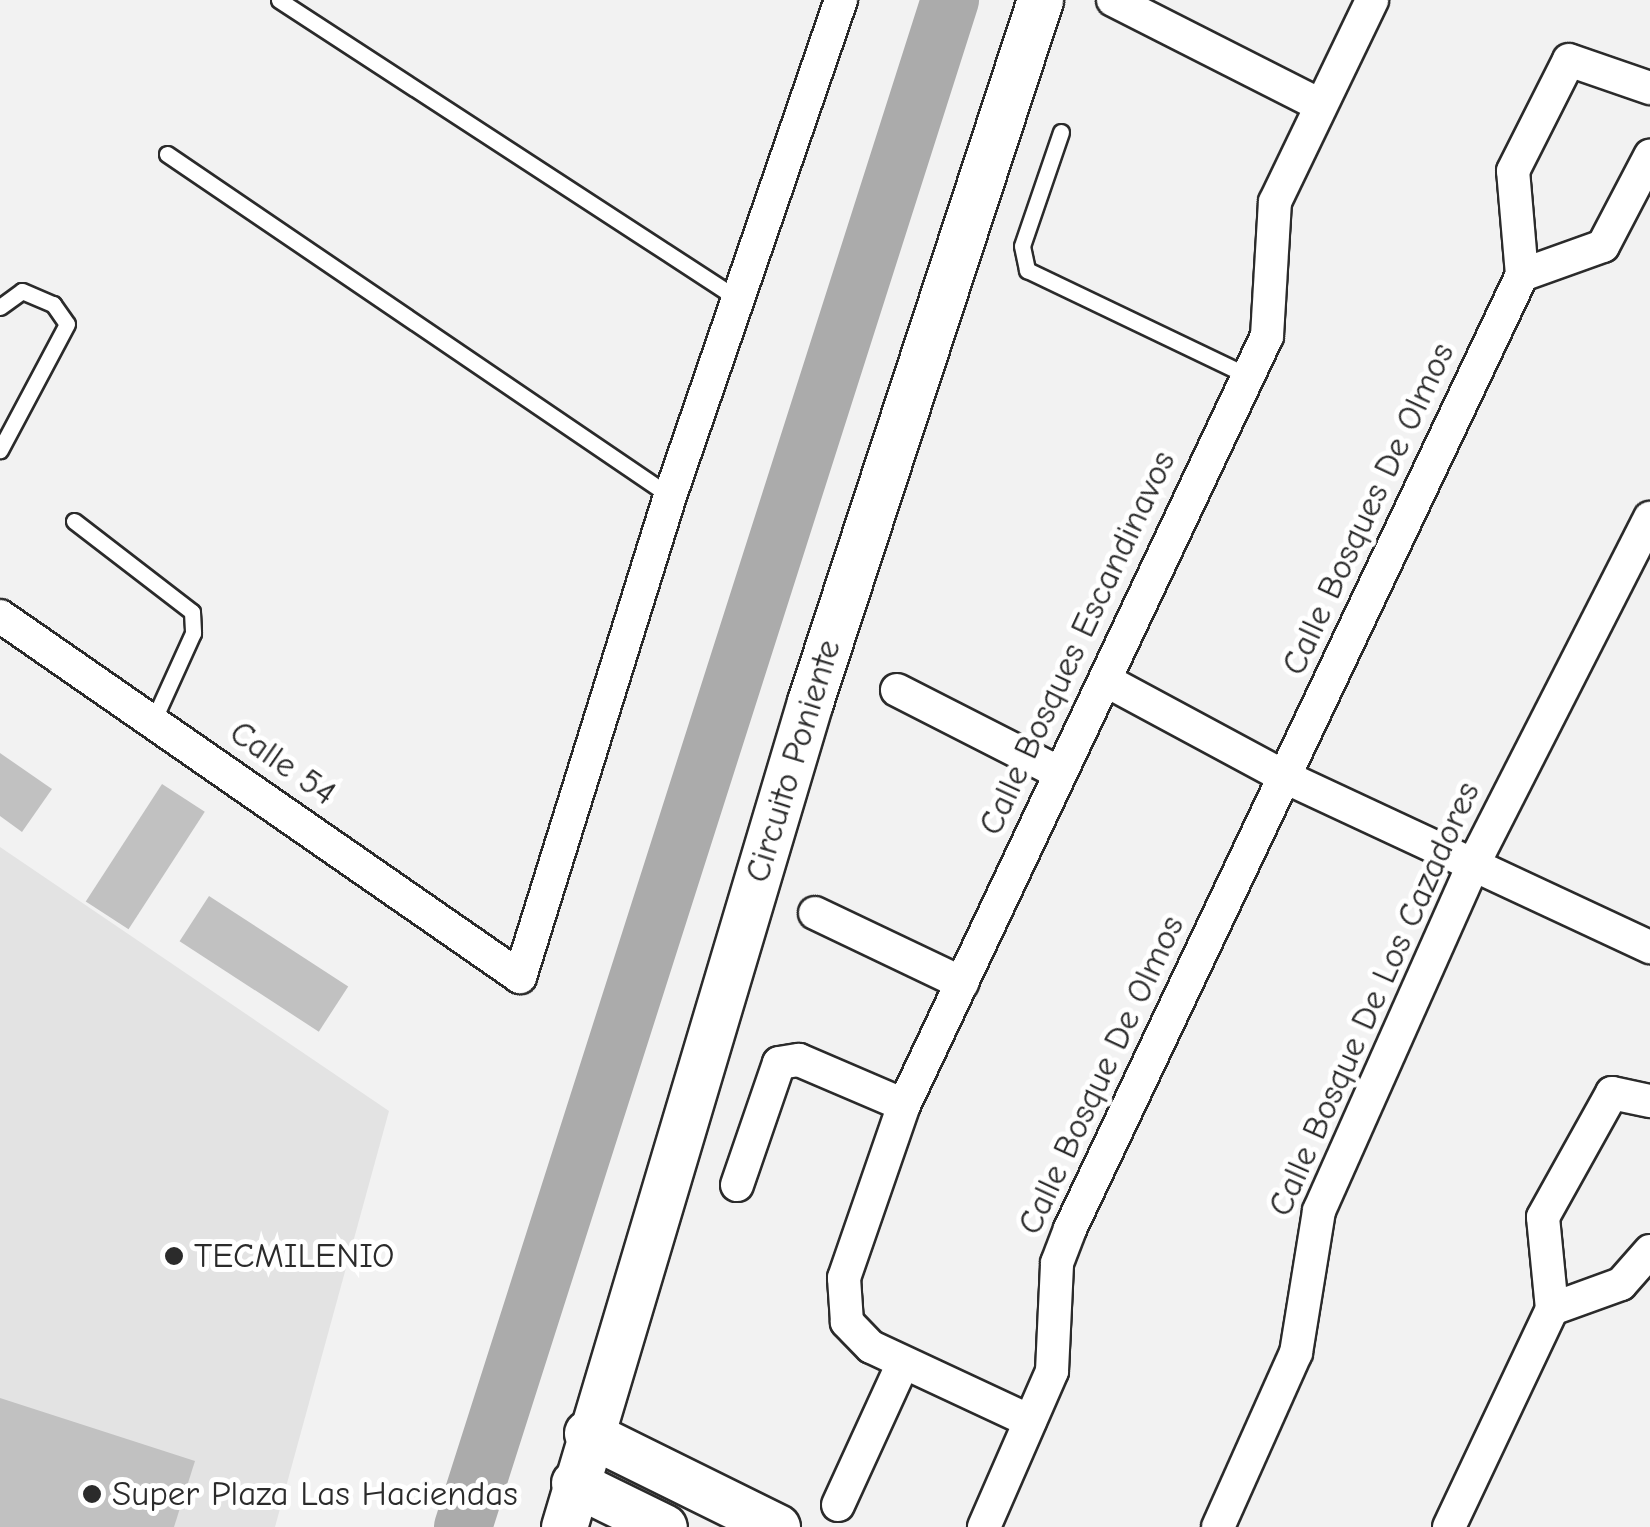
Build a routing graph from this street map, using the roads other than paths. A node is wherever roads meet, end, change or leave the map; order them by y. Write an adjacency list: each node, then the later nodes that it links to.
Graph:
1 (279, 0): 12 (lane)
2 (841, 0): 12 (street)
3 (1040, 0): 36 (street, Circuito Poniente)
4 (1114, 0): 7 (street)
5 (1372, 0): 7 (street, Calle Bosques Escandinavos)
6 (1650, 88): 11 (street)
7 (1318, 104): 14 (street, Calle Bosques Escandinavos)
8 (1061, 132): 14 (lane)
9 (167, 154): 16 (lane)
10 (1650, 156): 11 (street)
11 (1522, 275): 24 (street, Calle Bosques De Olmos)
12 (738, 299): 16 (street)
13 (0, 308): 15 (lane)
14 (1248, 376): 20 (street, Calle Bosques Escandinavos)
15 (0, 450)
16 (670, 496): 22 (street, Calle 54)
17 (1650, 518): 25 (street, Calle Bosque De Los Cazadores)
18 (74, 521): 22 (lane)
19 (0, 616): 22 (street, Calle 54)
20 (1105, 680): 23 (street, Calle Bosques Escandinavos); 24 (street)
21 (898, 690): 23 (street)
22 (153, 722)
23 (1058, 772): 28 (street, Calle Bosques Escandinavos)
24 (1285, 777): 25 (street); 35 (street, Calle Bosque De Olmos)
25 (1472, 866): 27 (street); 43 (street, Calle Bosque De Los Cazadores)
26 (815, 913): 28 (street)
27 (1650, 947)
28 (962, 982): 30 (street, Calle Bosques Escandinavos)
29 (1650, 1102): 33 (street)
30 (904, 1106): 31 (street); 34 (street, Calle Bosques Escandinavos)
31 (737, 1185)
32 (1650, 1250): 33 (street)
33 (1552, 1309): 44 (street)
34 (904, 1363): 35 (street); 38 (street)
35 (1030, 1421): 42 (street, Calle Bosque De Olmos)
36 (586, 1433): 37 (street, Circuito Poniente); 41 (street)
37 (574, 1483): 39 (street, Circuito Poniente); 40 (street)
38 (838, 1505)
39 (564, 1527)
40 (664, 1527)
41 (778, 1527)
42 (984, 1527)
43 (1218, 1527)
44 (1450, 1527)

